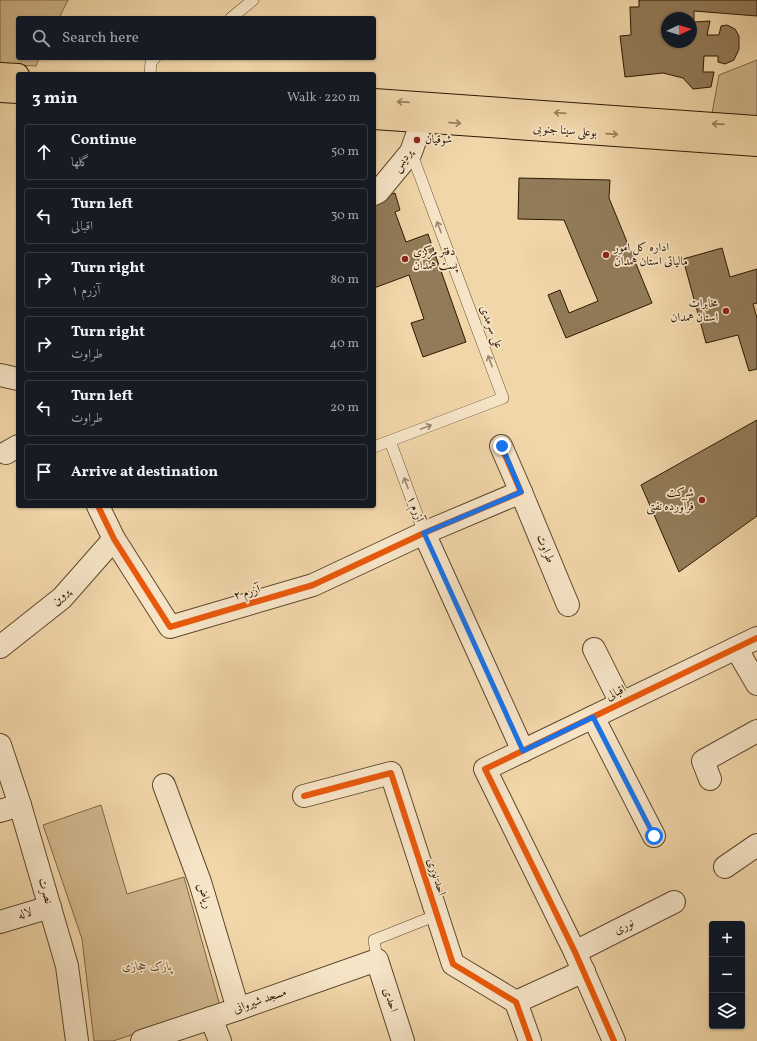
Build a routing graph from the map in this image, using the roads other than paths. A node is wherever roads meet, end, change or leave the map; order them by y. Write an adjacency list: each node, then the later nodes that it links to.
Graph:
1 (253, 0): 2 (lane)
2 (233, 16)
3 (154, 60): 4 (lane)
4 (150, 72)
5 (0, 74): 6 (main road)
6 (16, 75)
7 (0, 91): 8 (main road)
8 (16, 92)
9 (376, 100): 12 (main road, بوعلی سینا جنوبی, one-way to 9)
10 (376, 118): 11 (main road, بوعلی سینا جنوبی)
11 (422, 121): 13 (main road, بوعلی سینا جنوبی, one-way to 13); 14 (street, پردیس)
12 (757, 127)
13 (757, 144)
14 (411, 152): 15 (street, پردیس); 18 (lane, علی سرمدی, one-way to 14)
15 (376, 193)
16 (0, 375): 17 (street)
17 (16, 379)
18 (390, 441): 19 (lane); 23 (lane, آزرم ۱, one-way to 18)
19 (376, 446)
20 (502, 446): 21 (street, طراوت)
21 (521, 492): 23 (street); 25 (street, طراوت)
22 (99, 508): 24 (street)
23 (424, 533): 24 (street, آزرم ۲); 35 (street, آزرم ۱)
24 (114, 539): 27 (street, پروین)
25 (568, 606)
26 (757, 638): 28 (street, اقبالی)
27 (0, 647)
28 (736, 648): 30 (street); 31 (street, اقبالی)
29 (594, 649): 31 (street)
30 (757, 684)
31 (621, 703): 32 (street, اقبالی)
32 (593, 717): 35 (street, اقبالی); 41 (street)
33 (757, 732): 36 (street)
34 (0, 745): 39 (street, نصرت)
35 (523, 751): 48 (street, اقبالی)
36 (710, 779)
37 (164, 785): 52 (street, ریاض)
38 (304, 796): 46 (street, احد نوری)
39 (20, 805): 40 (street); 45 (street, نصرت)
40 (0, 811)
41 (654, 836)
42 (757, 845): 43 (street)
43 (725, 868)
44 (674, 902): 48 (street, نوری)
45 (50, 907): 47 (street, لاله); 54 (street, نصرت)
46 (437, 915): 49 (lane); 51 (street, احد نوری)
47 (0, 922)
48 (575, 952): 50 (street)
49 (377, 960): 52 (street, مسجد شیروانی); 57 (street, احدی)
50 (584, 971): 51 (street); 59 (street)
51 (516, 1002): 58 (street)
52 (238, 1009): 53 (street, مسجد شیروانی)
53 (211, 1018): 55 (street, مسجد شیروانی); 56 (street)
54 (77, 1041)
55 (142, 1041)
56 (220, 1041)
57 (404, 1041)
58 (530, 1041)
59 (614, 1041)

